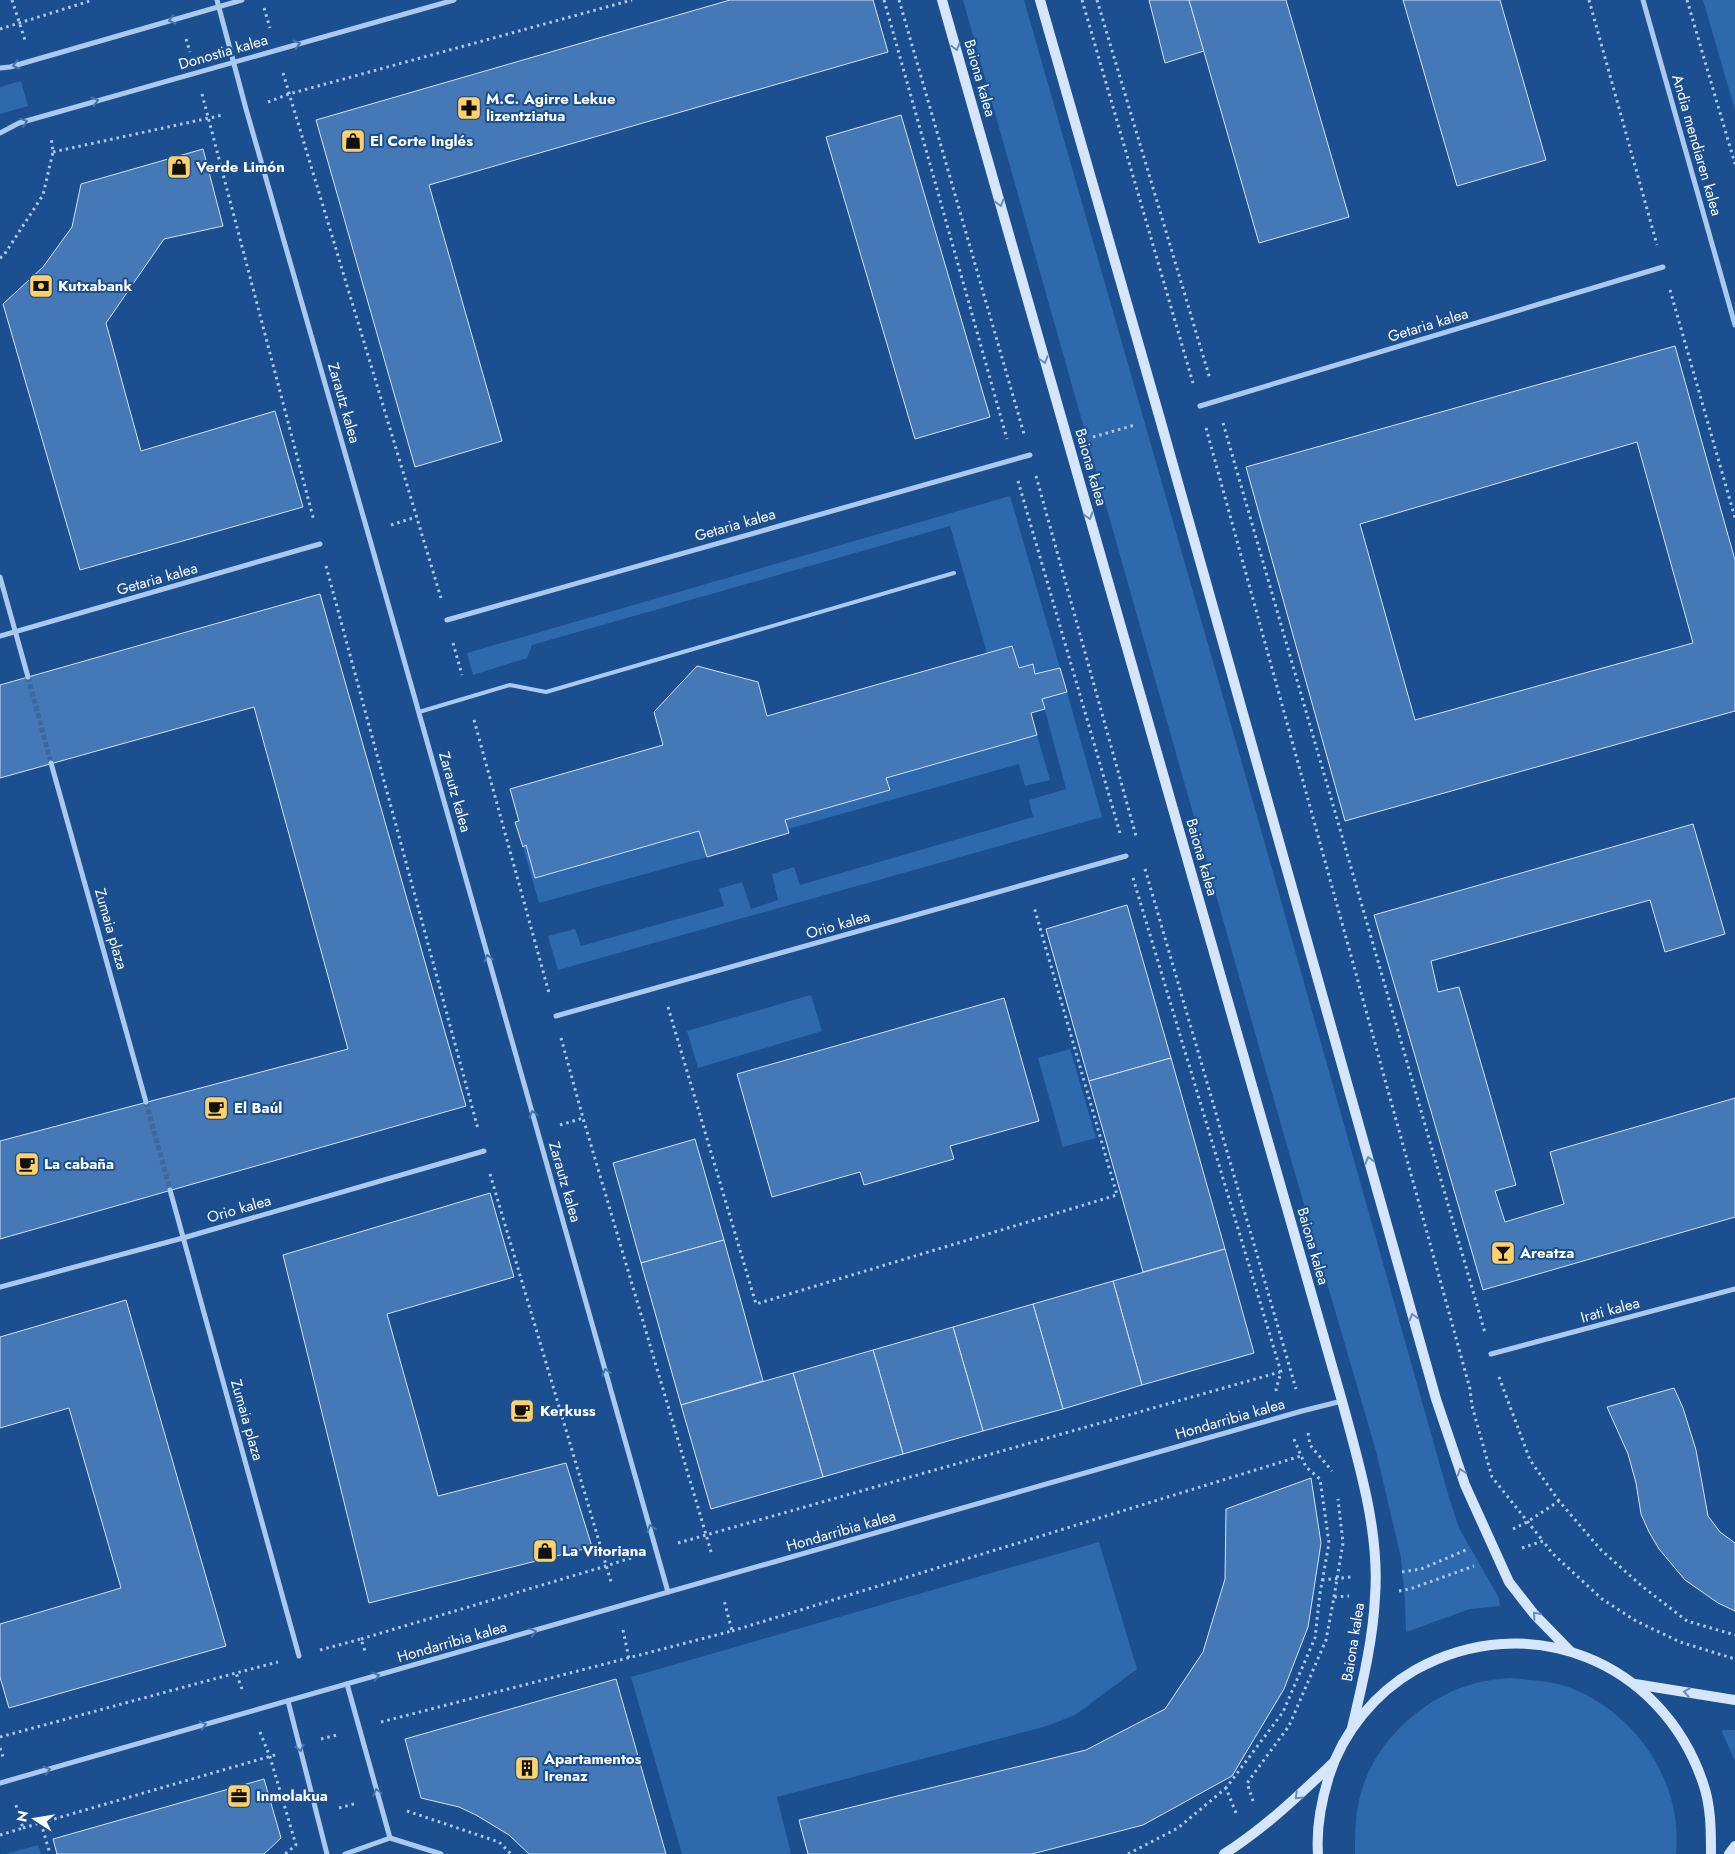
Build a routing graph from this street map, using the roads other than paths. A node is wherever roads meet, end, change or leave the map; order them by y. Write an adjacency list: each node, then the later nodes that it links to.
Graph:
1 (217, 0): 7 (street, Zarautz kalea)
2 (242, 0): 7 (street)
3 (454, 0): 8 (street, Donostia kalea, one-way to 3)
4 (942, 0): 33 (street, Baiona kalea, one-way to 33)
5 (1040, 0): 35 (street, one-way to 5)
6 (1643, 0): 12 (street, Andia mendiaren kalea)
7 (219, 7): 8 (street, Zarautz kalea); 9 (street, one-way to 9)
8 (234, 62): 10 (street, Donostia kalea, one-way to 8); 22 (street, Zarautz kalea)
9 (0, 68)
10 (0, 133)
11 (1663, 267): 13 (street, Getaria kalea)
12 (1735, 325)
13 (1200, 406)
14 (1030, 455): 18 (street, Getaria kalea)
15 (320, 544): 19 (street, Getaria kalea)
16 (954, 573): 22 (lane)
17 (0, 578): 19 (street)
18 (447, 620)
19 (15, 633): 20 (street, Getaria kalea); 21 (street)
20 (0, 636)
21 (28, 677)
22 (419, 712): 34 (street, Zarautz kalea, one-way to 22)
23 (52, 763): 26 (street, Zumaia plaza)
24 (1126, 856): 25 (street, Orio kalea)
25 (556, 1016)
26 (146, 1102)
27 (484, 1151): 29 (street, Orio kalea)
28 (170, 1190): 29 (street, Zumaia plaza)
29 (183, 1238): 30 (street, Orio kalea); 36 (street, Zumaia plaza)
30 (0, 1287)
31 (1735, 1289): 32 (street, Irati kalea)
32 (1491, 1354)
33 (1342, 1401): 34 (street, Hondarribia kalea); 41 (street, Baiona kalea)
34 (668, 1592): 37 (street, Hondarribia kalea, one-way to 34)
35 (1569, 1650): 38 (street); 41 (street)
36 (299, 1656)
37 (347, 1684): 40 (street, Hondarribia kalea); 44 (street, one-way to 37)
38 (1635, 1684): 39 (street, one-way to 38); 51 (street)
39 (1735, 1700)
40 (288, 1701): 43 (street, Hondarribia kalea, one-way to 40); 46 (street, one-way to 46)
41 (1352, 1728): 42 (street)
42 (1334, 1762): 49 (street, one-way to 49); 50 (street)
43 (0, 1783)
44 (390, 1838): 47 (street); 48 (street)
45 (1735, 1846): 52 (street)
46 (327, 1854)
47 (345, 1854)
48 (441, 1854)
49 (1224, 1854)
50 (1318, 1854)
51 (1711, 1854)
52 (1729, 1854)

